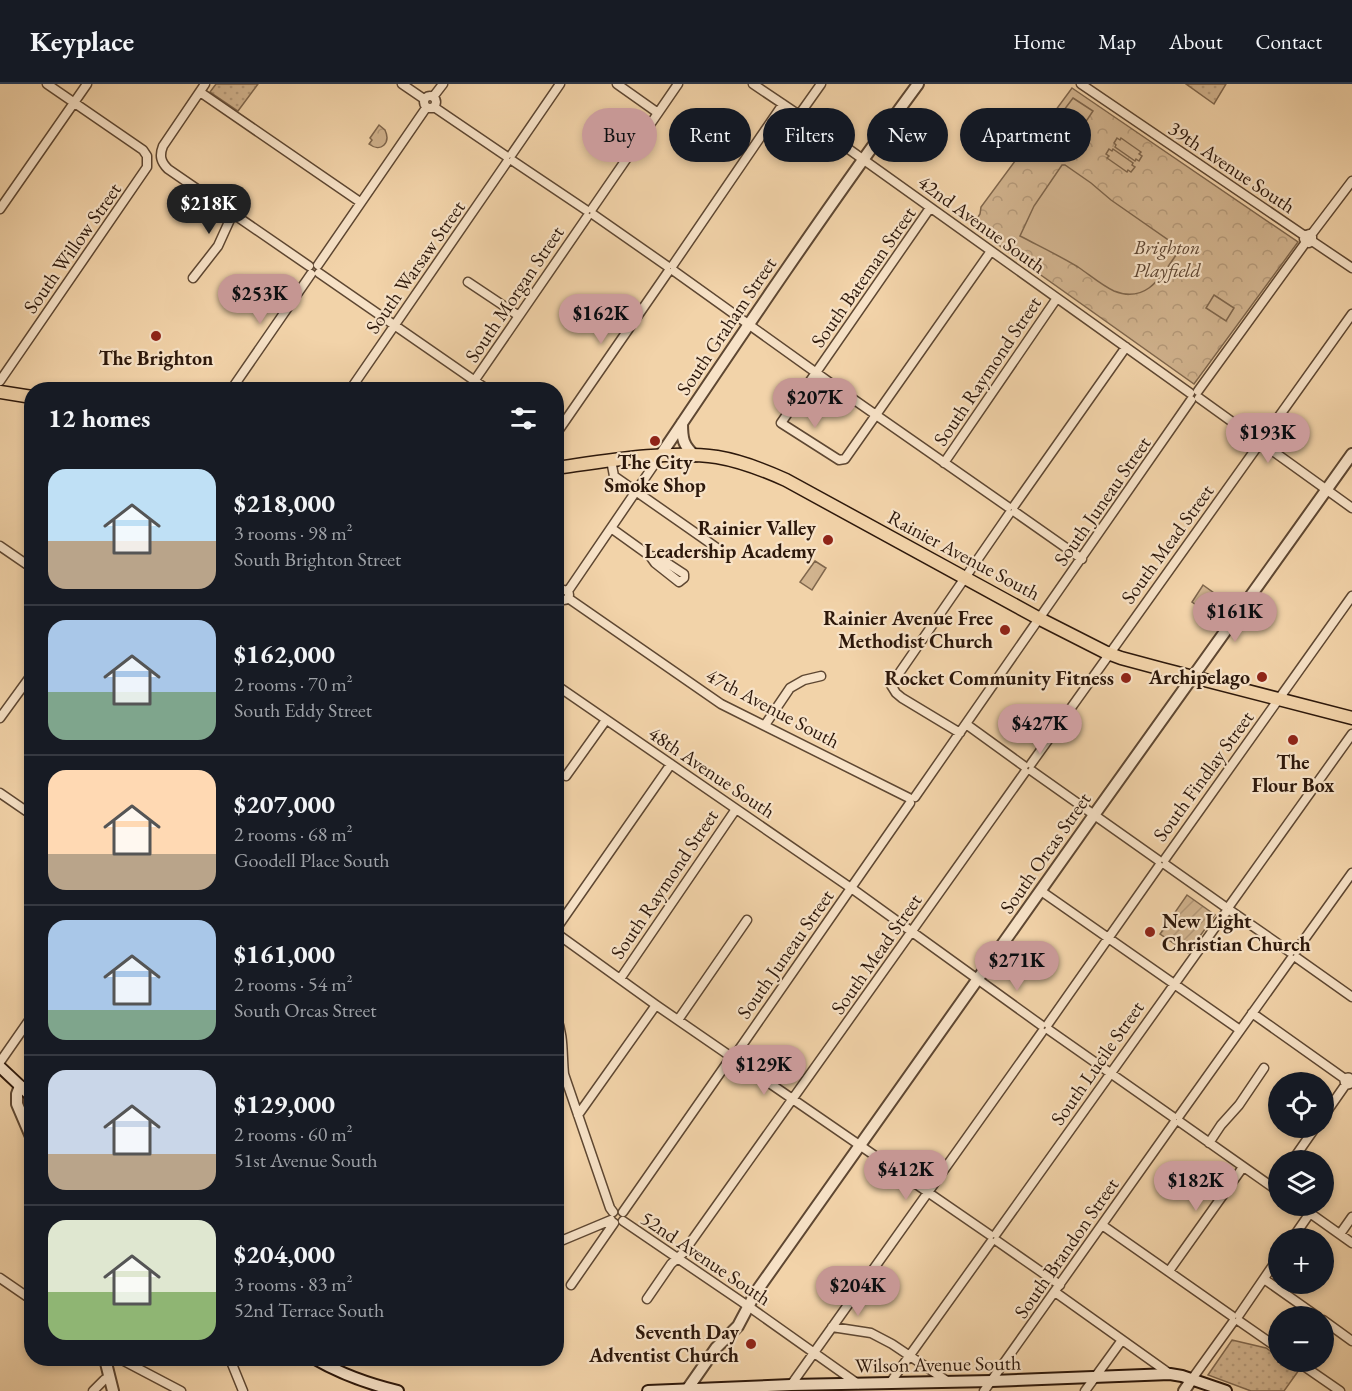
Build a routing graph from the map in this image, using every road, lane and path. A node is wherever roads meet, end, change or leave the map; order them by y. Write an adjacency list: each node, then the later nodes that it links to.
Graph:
1 (47, 84): 13 (street)
2 (87, 84): 13 (street)
3 (402, 84): 14 (street)
4 (443, 84): 14 (street)
5 (560, 84): 20 (street, South Warsaw Street)
6 (617, 84): 18 (street)
7 (678, 84): 18 (street, South Morgan Street)
8 (753, 84): 15 (street, 42nd Avenue South)
9 (821, 84): 17 (street)
10 (918, 84): 21 (street, South Graham Street)
11 (1081, 84): 28 (street, 39th Avenue South)
12 (203, 88): 23 (street); 26 (street)
13 (74, 103): 25 (street); 42 (street, South Willow Street)
14 (429, 103): 20 (street); 23 (street)
15 (783, 104): 16 (street, 42nd Avenue South); 30 (street)
16 (789, 108)
17 (804, 108)
18 (658, 113): 27 (street, South Morgan Street)
19 (855, 154): 21 (street, 42nd Avenue South)
20 (510, 158): 27 (street); 39 (street, South Warsaw Street)
21 (863, 159): 24 (street, 42nd Avenue South); 38 (street, South Graham Street)
22 (1352, 181): 28 (street, South Juneau Street)
23 (360, 202): 32 (street)
24 (930, 208): 29 (street, 42nd Avenue South); 41 (street, South Bateman Street)
25 (0, 209)
26 (233, 213): 32 (street); 33 (street)
27 (590, 213): 30 (street); 37 (street, South Morgan Street)
28 (1308, 239): 31 (street, 39th Avenue South); 48 (street, South Juneau Street)
29 (991, 250): 35 (street, 42nd Avenue South); 49 (street)
30 (670, 268): 38 (street); 50 (street)
31 (1352, 268)
32 (314, 270): 39 (street); 44 (street)
33 (193, 278)
34 (468, 282): 37 (street)
35 (1057, 298): 40 (street, 42nd Avenue South); 57 (street, South Raymond Street)
36 (1352, 314): 52 (street, South Mead Street)
37 (519, 316): 43 (street, South Morgan Street)
38 (748, 324): 41 (street); 51 (street, South Graham Street)
39 (394, 326): 43 (street); 45 (street, South Warsaw Street)
40 (1126, 346): 48 (street, 42nd Avenue South); 62 (street)
41 (816, 372): 49 (street); 49 (street, South Bateman Street)
42 (0, 381)
43 (474, 381)
44 (237, 382)
45 (356, 382)
46 (0, 392): 47 (main road)
47 (24, 396)
48 (1195, 396): 52 (street, 42nd Avenue South); 67 (street, South Juneau Street)
49 (876, 414): 57 (street)
50 (564, 422)
51 (682, 423): 54 (street, South Graham Street); 55 (street)
52 (1260, 442): 59 (street, 42nd Avenue South); 74 (street, South Mead Street)
53 (1352, 454): 59 (street, South Orcas Street)
54 (660, 456): 55 (main road, Rainier Avenue South); 56 (main road, Rainier Avenue South); 60 (street, South Graham Street)
55 (695, 456): 69 (main road, Rainier Avenue South)
56 (611, 460): 58 (main road, Rainier Avenue South); 60 (street)
57 (944, 463): 62 (street)
58 (564, 466)
59 (1327, 490): 61 (street, 42nd Avenue South); 76 (street, South Orcas Street)
60 (636, 491): 63 (street, South Graham Street); 64 (street)
61 (1352, 508)
62 (1012, 510): 67 (street); 69 (street)
63 (611, 528): 66 (street); 70 (street, South Graham Street)
64 (717, 548)
65 (1, 549): 68 (street)
66 (650, 556)
67 (1082, 559): 73 (street, South Juneau Street)
68 (24, 563)
69 (965, 577): 73 (main road, Rainier Avenue South); 85 (street)
70 (564, 593)
71 (564, 595): 84 (street, 47th Avenue South)
72 (1352, 596): 79 (street, South Findlay Street)
73 (1040, 619): 74 (main road, Rainier Avenue South); 83 (street, South Juneau Street)
74 (1109, 654): 76 (main road, Rainier Avenue South); 88 (street, South Mead Street)
75 (821, 676): 84 (street)
76 (1193, 677): 79 (main road, Rainier Avenue South); 94 (street, South Orcas Street)
77 (24, 685): 80 (street)
78 (564, 691): 82 (street, 48th Avenue South)
79 (1279, 699): 81 (main road, Rainier Avenue South); 95 (street, South Findlay Street)
80 (0, 718)
81 (1352, 718)
82 (606, 720): 87 (street, 48th Avenue South); 89 (street)
83 (966, 724): 85 (street, South Juneau Street); 88 (street)
84 (765, 725): 91 (street, 47th Avenue South)
85 (960, 733): 91 (street, South Juneau Street)
86 (1352, 734): 101 (street, South Lucile Street)
87 (671, 764): 92 (street, 48th Avenue South); 102 (street)
88 (1028, 768): 94 (street); 104 (street, South Mead Street)
89 (566, 776)
90 (0, 793): 93 (street)
91 (911, 799): 98 (street, South Juneau Street)
92 (736, 809): 98 (street, 48th Avenue South); 108 (street, South Raymond Street)
93 (24, 810)
94 (1094, 815): 95 (street); 99 (street, South Orcas Street)
95 (1162, 863): 101 (street); 106 (street, South Findlay Street)
96 (1352, 873): 97 (street, South Brandon Street)
97 (1343, 885): 100 (street); 107 (street, South Brandon Street)
98 (851, 888): 104 (street, 48th Avenue South); 118 (street, South Juneau Street)
99 (1041, 891): 106 (street); 109 (street, South Orcas Street)
100 (1352, 892)
101 (1228, 909): 107 (street); 110 (street, South Lucile Street)
102 (564, 919)
103 (747, 920): 114 (street)
104 (912, 931): 109 (street, 48th Avenue South); 127 (street, South Mead Street)
105 (564, 937): 108 (street)
106 (1108, 938): 110 (street); 116 (street, South Findlay Street)
107 (1294, 955): 111 (street); 113 (street, South Brandon Street)
108 (620, 979): 112 (street)
109 (978, 980): 116 (street, 48th Avenue South); 133 (street, South Orcas Street)
110 (1173, 984): 117 (street); 122 (street, South Lucile Street)
111 (1352, 997)
112 (656, 1005): 114 (street); 129 (street)
113 (1252, 1013): 117 (street, South Brandon Street); 124 (street)
114 (678, 1020): 118 (street)
115 (24, 1028): 119 (street)
116 (1045, 1028): 122 (street, 48th Avenue South); 136 (street, South Findlay Street)
117 (1240, 1030): 130 (street, South Brandon Street)
118 (732, 1057): 127 (street); 139 (street, South Juneau Street)
119 (0, 1062)
120 (0, 1067): 125 (street)
121 (1264, 1068): 132 (street)
122 (1110, 1073): 130 (street, 48th Avenue South); 142 (street, South Lucile Street)
123 (564, 1074): 129 (street)
124 (1349, 1081): 128 (street)
125 (20, 1086): 126 (street); 131 (street)
126 (24, 1090)
127 (792, 1100): 133 (street); 145 (street, South Mead Street)
128 (1334, 1102)
129 (578, 1115): 139 (street)
130 (1177, 1119): 132 (street, 48th Avenue South); 140 (street, South Brandon Street)
131 (24, 1120)
132 (1209, 1143): 134 (street, 48th Avenue South)
133 (860, 1146): 136 (street); 154 (street, South Orcas Street)
134 (1243, 1167): 135 (street, 48th Avenue South); 146 (street)
135 (1268, 1181)
136 (927, 1193): 142 (street); 157 (street, South Findlay Street)
137 (1314, 1216): 141 (street)
138 (1352, 1217): 141 (street)
139 (617, 1218): 143 (street); 145 (street, 52nd Avenue South); 150 (street, South Juneau Street)
140 (1102, 1225): 146 (street); 151 (street, South Brandon Street)
141 (1340, 1234): 144 (street)
142 (993, 1238): 151 (street); 163 (street, South Lucile Street)
143 (564, 1240)
144 (1352, 1243)
145 (677, 1258): 153 (street, South Mead Street); 154 (street, 52nd Avenue South)
146 (1169, 1271): 156 (street)
147 (1268, 1272): 149 (street)
148 (0, 1278): 152 (street)
149 (1263, 1279): 155 (street); 156 (street)
150 (571, 1285)
151 (1057, 1288): 159 (street); 174 (street, South Brandon Street)
152 (24, 1294)
153 (647, 1299)
154 (748, 1306): 162 (street, 52nd Avenue South); 179 (street, South Orcas Street)
155 (1302, 1306)
156 (1236, 1318): 160 (street); 172 (street)
157 (832, 1327): 162 (street, South Findlay Street); 163 (street)
158 (1334, 1328): 161 (street)
159 (1122, 1340): 169 (street); 171 (street)
160 (1268, 1341)
161 (1352, 1341)
162 (814, 1353): 176 (street, 52nd Avenue South); 177 (street, South Findlay Street)
163 (909, 1356): 173 (street); 175 (street, South Lucile Street)
164 (107, 1366): 170 (street)
165 (133, 1366): 182 (street)
166 (233, 1366): 183 (street)
167 (328, 1366): 184 (street)
168 (1312, 1372): 190 (street)
169 (1170, 1374): 171 (street, Wilson Avenue South); 172 (street, Wilson Avenue South)
170 (109, 1377): 180 (street); 181 (street)
171 (1095, 1378): 174 (street, Wilson Avenue South); 187 (street)
172 (1192, 1379): 178 (street, Wilson Avenue South); 188 (street)
173 (947, 1381): 174 (street, Wilson Avenue South); 175 (street, Wilson Avenue South)
174 (992, 1381): 186 (street, South Brandon Street)
175 (890, 1383): 176 (street, Wilson Avenue South)
176 (858, 1384): 177 (street, Wilson Avenue South)
177 (791, 1385): 179 (street, Wilson Avenue South)
178 (1212, 1389): 189 (street, Wilson Avenue South)
179 (687, 1390): 185 (street, Wilson Avenue South)
180 (93, 1391)
181 (113, 1391)
182 (181, 1391)
183 (243, 1391)
184 (398, 1391)
185 (648, 1391)
186 (984, 1391)
187 (1085, 1391)
188 (1184, 1391)
189 (1226, 1391)
190 (1340, 1391)

